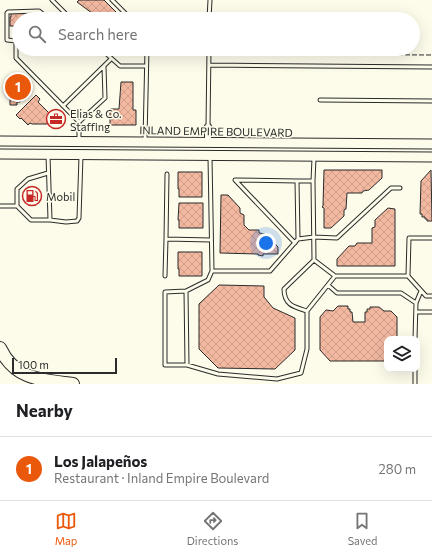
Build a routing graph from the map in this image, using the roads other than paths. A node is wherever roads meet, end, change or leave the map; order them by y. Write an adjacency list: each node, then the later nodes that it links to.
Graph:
1 (52, 0): 5 (lane)
2 (112, 0): 6 (lane)
3 (210, 0): 7 (lane)
4 (40, 12): 8 (lane)
5 (64, 12)
6 (124, 12)
7 (209, 12)
8 (12, 41)
9 (16, 56): 20 (lane)
10 (109, 56): 13 (lane)
11 (147, 56): 16 (lane)
12 (209, 56): 14 (lane)
13 (112, 59): 15 (lane); 16 (lane)
14 (209, 65): 17 (lane); 22 (lane)
15 (104, 66): 20 (lane); 21 (lane)
16 (146, 66): 25 (lane)
17 (432, 67)
18 (320, 100): 19 (lane)
19 (432, 101)
20 (63, 106): 21 (lane)
21 (79, 122): 24 (lane)
22 (208, 127): 26 (street)
23 (0, 141): 24 (main road, INLAND EMPIRE BOULEVARD)
24 (79, 142): 25 (main road, INLAND EMPIRE BOULEVARD)
25 (146, 142): 26 (main road, INLAND EMPIRE BOULEVARD)
26 (208, 142): 27 (main road, INLAND EMPIRE BOULEVARD)
27 (432, 144)
28 (48, 153): 29 (main road); 30 (main road); 34 (lane)
29 (0, 154)
30 (81, 154): 31 (main road); 41 (lane)
31 (210, 155): 32 (main road); 46 (lane)
32 (314, 156): 33 (main road); 37 (lane)
33 (432, 156)
34 (48, 173): 40 (lane); 41 (lane)
35 (167, 174): 44 (lane)
36 (297, 181): 37 (lane); 45 (lane); 47 (lane)
37 (313, 181): 42 (lane)
38 (400, 188): 42 (lane)
39 (0, 206): 40 (lane)
40 (17, 206): 41 (lane)
41 (50, 220)
42 (314, 237): 45 (lane); 48 (lane)
43 (432, 238): 52 (lane)
44 (166, 239): 46 (lane); 50 (lane)
45 (298, 239): 47 (lane)
46 (211, 240): 49 (lane)
47 (294, 243): 49 (lane)
48 (314, 260): 51 (lane); 58 (lane)
49 (212, 271): 54 (lane)
50 (165, 276)
51 (335, 276): 52 (lane); 53 (lane)
52 (408, 276): 55 (lane)
53 (328, 285): 57 (lane); 58 (lane)
54 (186, 291): 63 (lane); 63 (lane)
55 (421, 291): 56 (lane); 57 (lane)
56 (432, 296)
57 (416, 303): 59 (lane)
58 (307, 311): 63 (lane)
59 (416, 312): 60 (lane); 61 (lane)
60 (432, 312)
61 (415, 336)
62 (0, 348): 65 (highway)
63 (186, 365)
64 (415, 372): 66 (lane)
65 (73, 384)
66 (415, 384)

